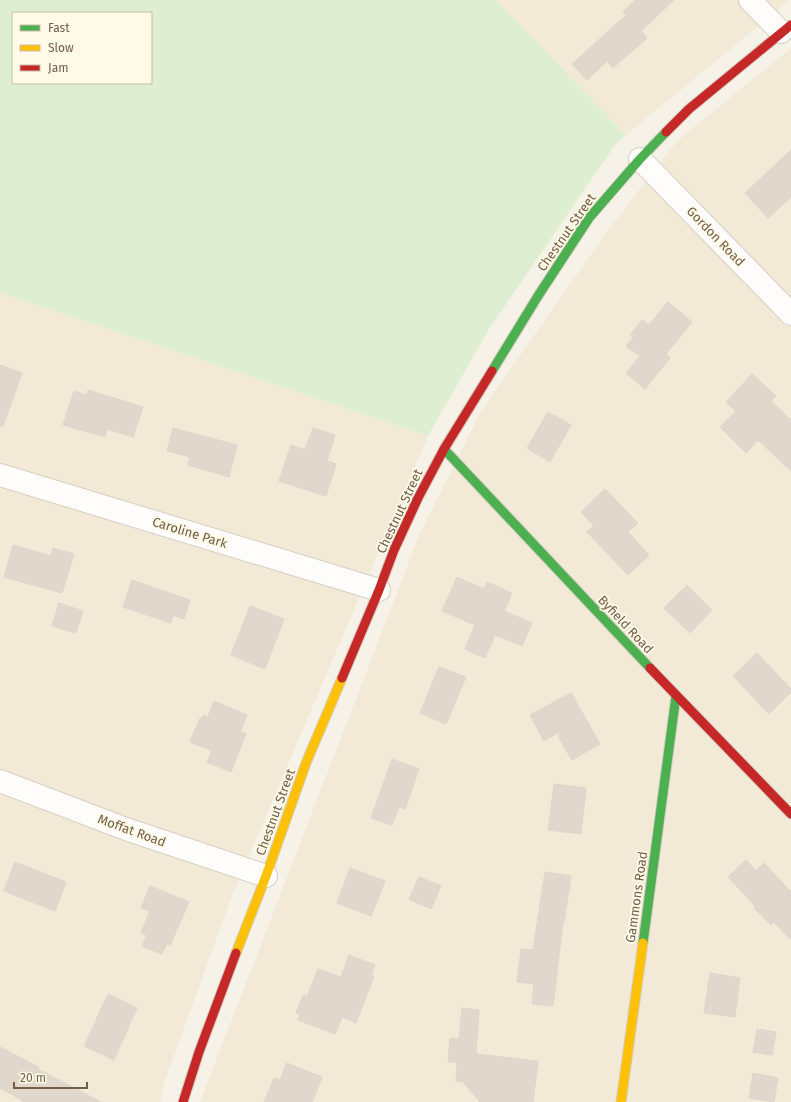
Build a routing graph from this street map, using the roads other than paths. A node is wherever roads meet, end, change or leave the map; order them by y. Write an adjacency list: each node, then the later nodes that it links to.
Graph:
1 (750, 0): 2 (street)
2 (786, 28): 3 (main road, Chestnut Street)
3 (640, 158): 4 (street, Gordon Road); 5 (main road, Chestnut Street)
4 (791, 314)
5 (444, 449): 7 (main road, Chestnut Street); 8 (main road, Byfield Road)
6 (0, 475): 7 (street, Caroline Park)
7 (379, 590): 11 (main road, Chestnut Street)
8 (676, 696): 10 (main road, Byfield Road); 13 (main road, Gammons Road)
9 (0, 781): 11 (street, Moffat Road)
10 (791, 814)
11 (266, 876): 12 (main road, Chestnut Street)
12 (183, 1102)
13 (620, 1102)

